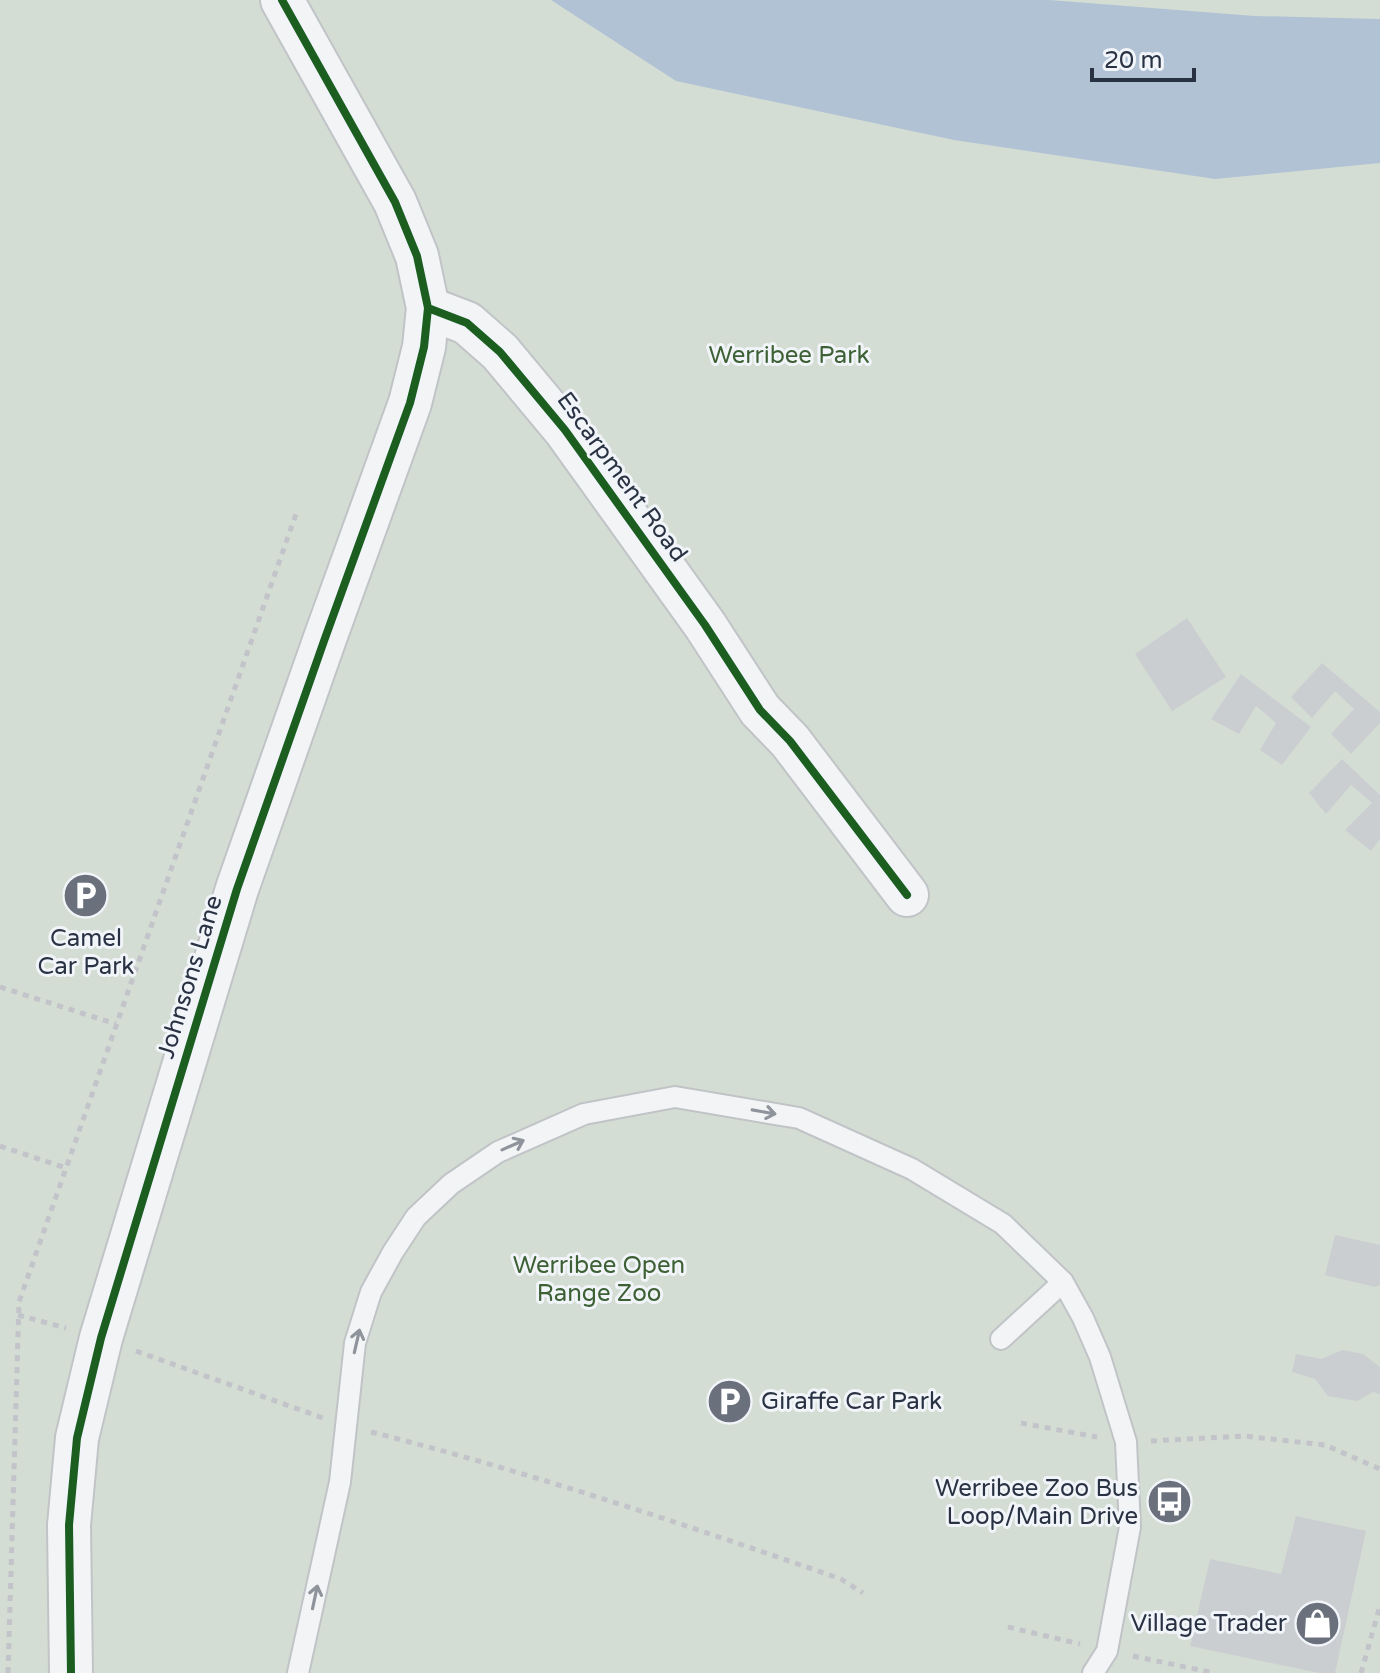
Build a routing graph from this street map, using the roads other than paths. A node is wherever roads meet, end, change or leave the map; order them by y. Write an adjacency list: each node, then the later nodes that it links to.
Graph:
1 (282, 0): 2 (street)
2 (428, 308): 3 (street, Escarpment Road); 6 (street, Johnsons Lane)
3 (907, 895)
4 (1063, 1282): 5 (lane); 7 (lane, one-way to 4); 8 (lane)
5 (1001, 1339)
6 (71, 1673)
7 (298, 1673)
8 (1093, 1673)

